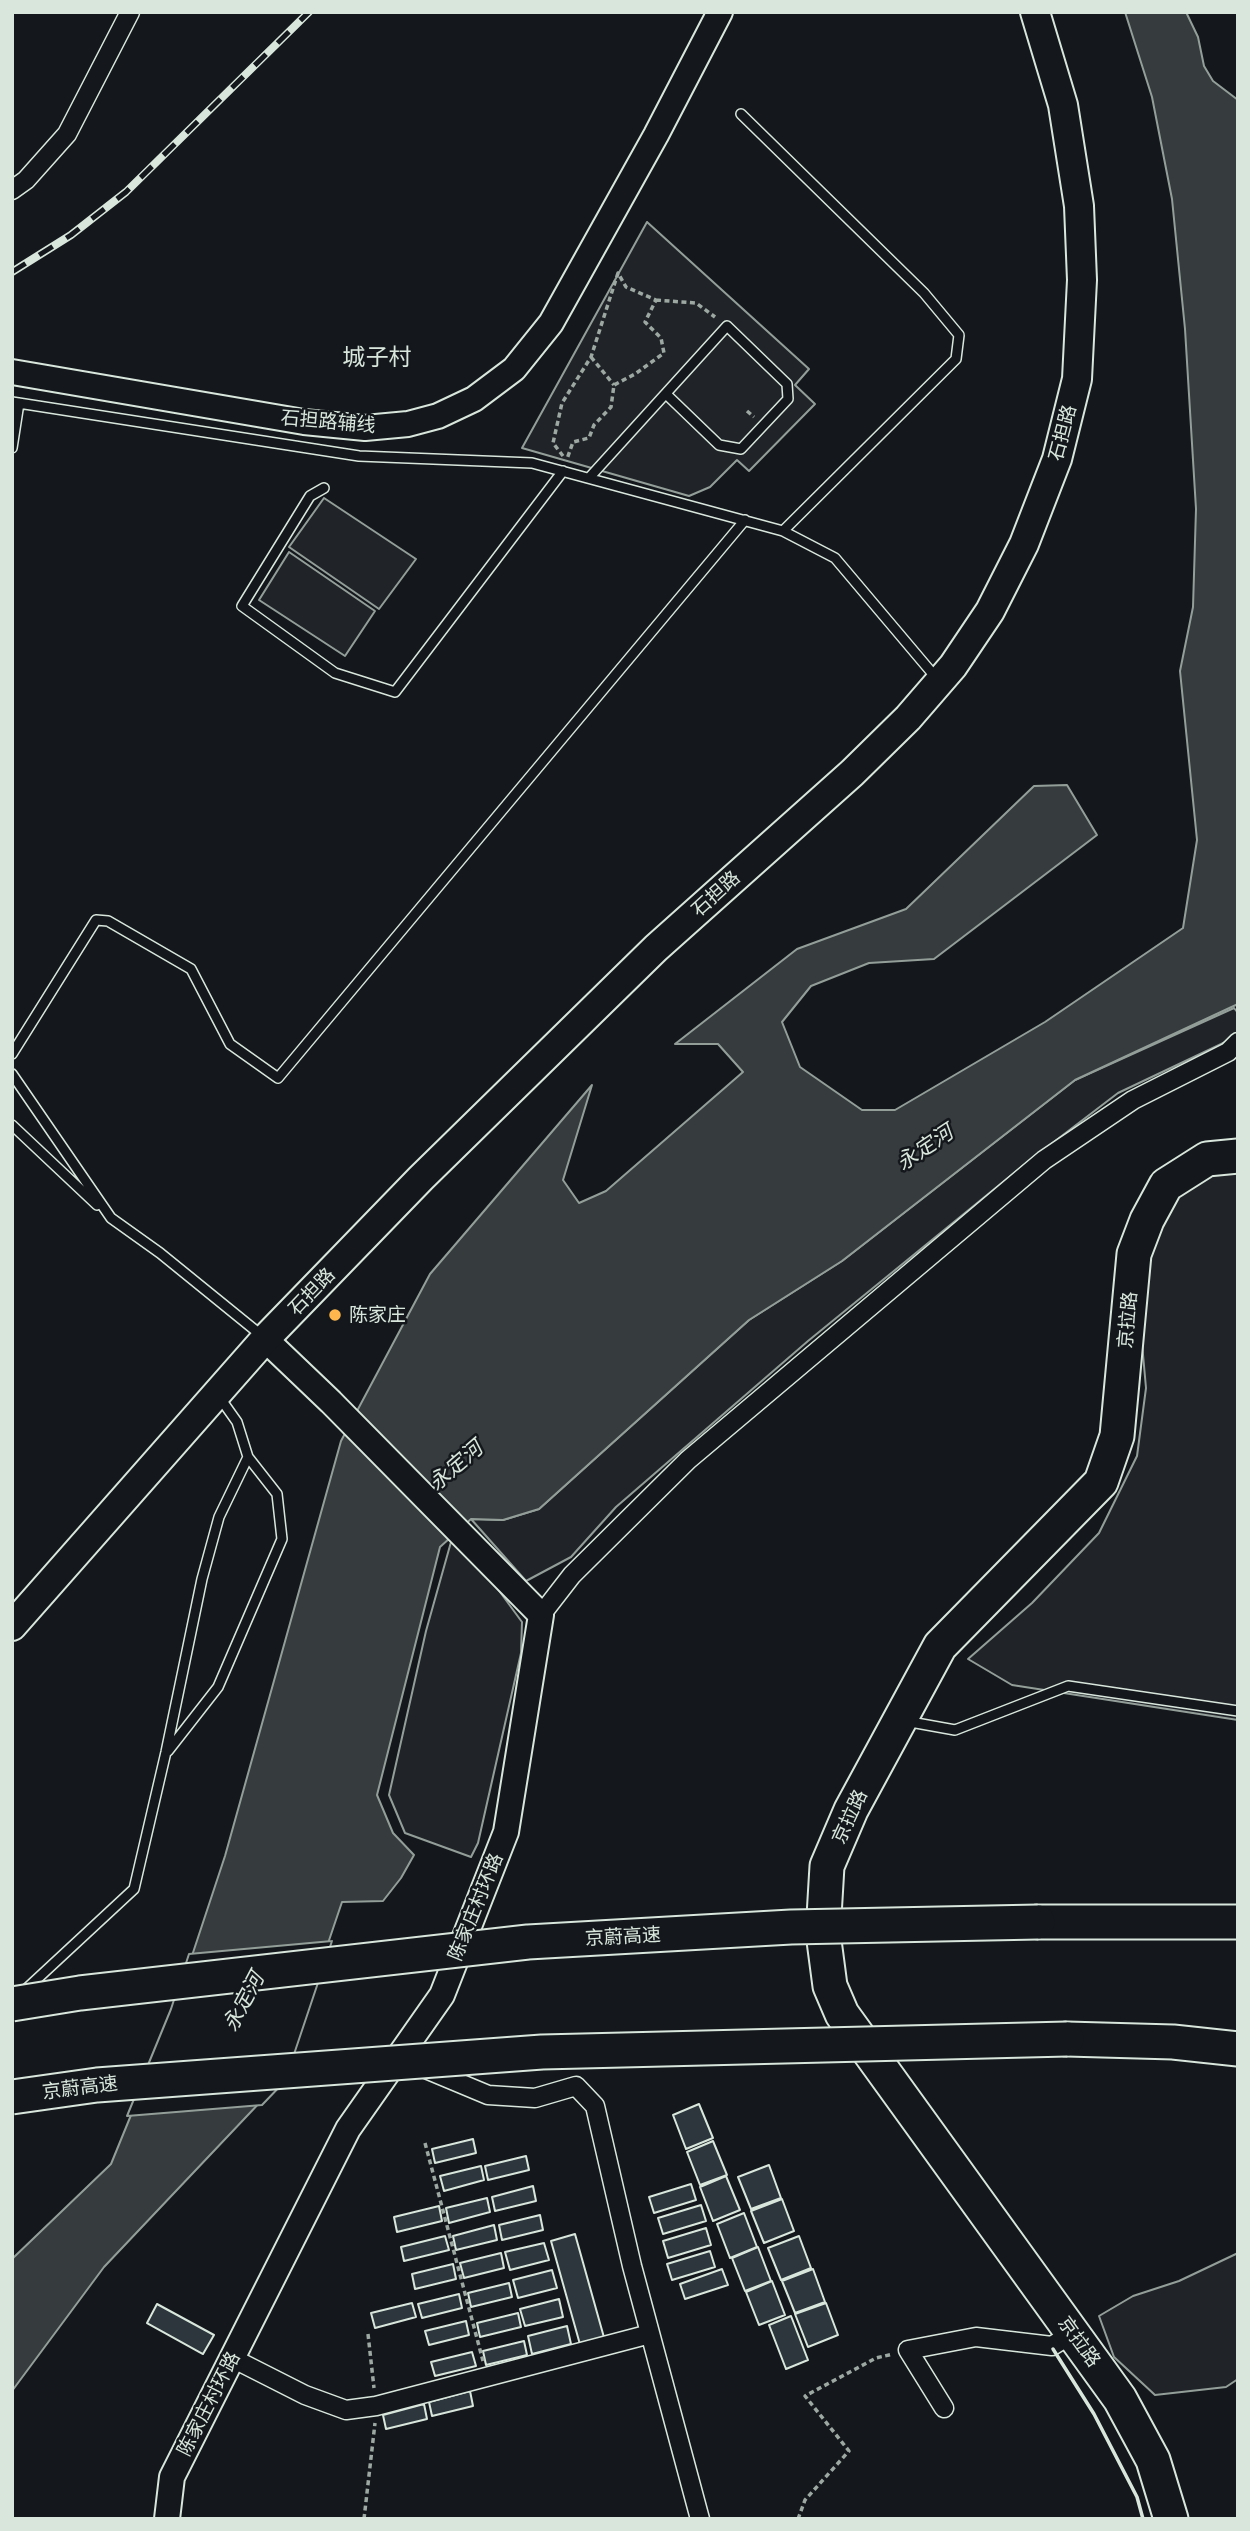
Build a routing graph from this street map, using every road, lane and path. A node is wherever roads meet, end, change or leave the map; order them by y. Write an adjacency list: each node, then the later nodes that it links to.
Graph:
1 (130, 12): 5 (street)
2 (720, 12): 9 (street, 石担路辅线)
3 (1035, 12): 19 (main road, 石担路)
4 (741, 114): 18 (lane)
5 (12, 190)
6 (656, 300): 7 (path); 8 (path); 10 (path)
7 (727, 326): 11 (lane); 11 (lane)
8 (591, 357): 10 (path); 10 (path)
9 (12, 372)
10 (614, 384)
11 (666, 394): 15 (lane)
12 (15, 403): 13 (lane); 14 (lane)
13 (12, 448)
14 (563, 471): 15 (lane); 16 (lane)
15 (589, 478): 17 (lane)
16 (324, 488)
17 (745, 520): 18 (lane); 21 (lane)
18 (783, 531): 19 (lane)
19 (940, 682): 26 (main road, 石担路)
20 (1238, 1042): 29 (street)
21 (12, 1054)
22 (12, 1074): 25 (lane)
23 (12, 1125): 25 (lane)
24 (1238, 1156): 32 (highway, 京拉路)
25 (111, 1218): 26 (lane)
26 (265, 1339): 27 (main road, 石担路); 29 (street)
27 (217, 1394): 28 (lane); 30 (main road, 石担路)
28 (248, 1457): 33 (lane); 33 (lane)
29 (541, 1615): 37 (street, 陈家庄村环路)
30 (12, 1626)
31 (1238, 1711): 32 (lane)
32 (900, 1720): 40 (highway, 京拉路)
33 (166, 1752): 35 (lane)
34 (1238, 1922): 35 (highway, 京蔚高速, bridge)
35 (12, 2003)
36 (1238, 2049): 38 (highway, 京蔚高速, bridge)
37 (399, 2056): 41 (street); 43 (street, 陈家庄村环路)
38 (12, 2096)
39 (425, 2143): 44 (path)
40 (1073, 2333): 42 (street); 49 (highway, 京拉路)
41 (650, 2334): 44 (street); 47 (street)
42 (908, 2350): 45 (street); 48 (path)
43 (232, 2358): 44 (street); 46 (street, 陈家庄村环路)
44 (488, 2377)
45 (944, 2408)
46 (167, 2519)
47 (700, 2519)
48 (798, 2519)
49 (1171, 2519)

